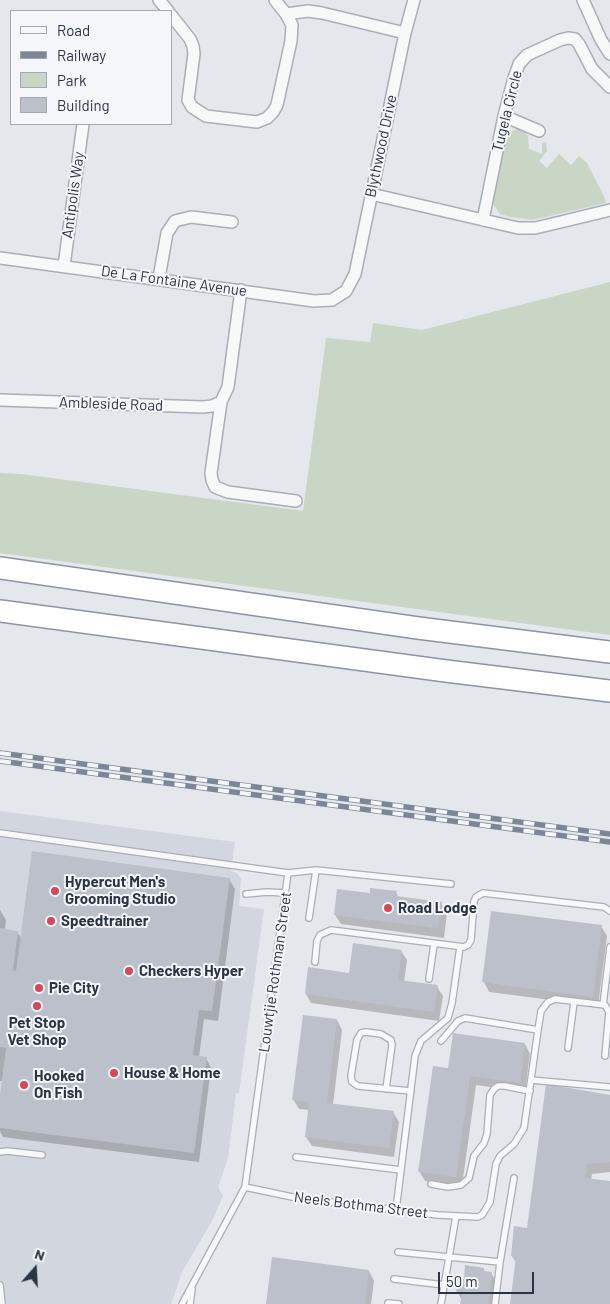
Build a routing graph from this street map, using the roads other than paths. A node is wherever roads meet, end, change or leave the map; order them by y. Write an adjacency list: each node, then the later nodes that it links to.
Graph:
1 (159, 0): 5 (street)
2 (275, 0): 6 (street)
3 (414, 0): 8 (street, Blythwood Drive)
4 (583, 0): 9 (street)
5 (167, 10)
6 (286, 14): 7 (street); 8 (street)
7 (172, 16)
8 (405, 33): 14 (street, Blythwood Drive)
9 (610, 54)
10 (610, 87): 11 (street, Tugela Circle)
11 (504, 116): 13 (street); 16 (street, Tugela Circle)
12 (83, 125): 19 (street, Antipolis Way)
13 (539, 131)
14 (371, 194): 16 (street); 22 (street, Blythwood Drive)
15 (610, 210): 16 (street)
16 (483, 220)
17 (232, 222): 20 (street)
18 (0, 258): 19 (street, De La Fontaine Avenue)
19 (64, 266): 20 (street, De La Fontaine Avenue)
20 (159, 278): 21 (street, De La Fontaine Avenue)
21 (241, 290): 22 (street, De La Fontaine Avenue); 24 (street)
22 (346, 291)
23 (0, 400): 24 (street, Ambleside Road)
24 (221, 402): 25 (street)
25 (296, 501)
26 (0, 568): 28 (highway)
27 (0, 611): 29 (highway)
28 (610, 652)
29 (610, 691)
30 (0, 833): 32 (lane, Louwtjie Rothman Street)
31 (316, 870): 32 (lane); 33 (lane); 37 (lane)
32 (288, 873): 34 (lane, Louwtjie Rothman Street)
33 (450, 884)
34 (286, 893): 35 (lane); 60 (lane, Louwtjie Rothman Street)
35 (246, 894)
36 (610, 911): 39 (lane)
37 (309, 918)
38 (434, 944): 39 (lane); 41 (lane); 42 (lane)
39 (460, 947): 53 (lane)
40 (610, 947): 44 (lane)
41 (315, 962)
42 (429, 979)
43 (574, 1002): 44 (lane); 45 (lane); 47 (lane)
44 (602, 1005): 48 (lane)
45 (538, 1030): 46 (lane); 49 (lane)
46 (441, 1041)
47 (568, 1048)
48 (604, 1056)
49 (531, 1080): 50 (lane); 52 (lane)
50 (610, 1086)
51 (386, 1089): 51 (lane); 53 (lane)
52 (530, 1091): 59 (lane); 62 (lane, Neels Bothma Street)
53 (411, 1092): 57 (lane)
54 (0, 1152): 55 (lane)
55 (42, 1155)
56 (296, 1157): 57 (lane)
57 (401, 1170): 61 (lane)
58 (514, 1178): 65 (lane)
59 (432, 1184)
60 (245, 1187): 61 (lane, Neels Bothma Street); 69 (lane, Louwtjie Rothman Street)
61 (396, 1210): 62 (lane, Neels Bothma Street)
62 (456, 1216): 64 (lane)
63 (398, 1252): 64 (lane)
64 (449, 1257): 65 (lane); 68 (lane)
65 (500, 1262): 76 (lane)
66 (394, 1279): 68 (lane)
67 (0, 1285): 71 (lane)
68 (444, 1285): 75 (lane)
69 (192, 1287): 72 (lane, Louwtjie Rothman Street); 73 (lane, Louwtjie Rothman Street)
70 (388, 1302): 74 (lane)
71 (2, 1304)
72 (182, 1304)
73 (190, 1304)
74 (399, 1304)
75 (441, 1304)
76 (495, 1304)

